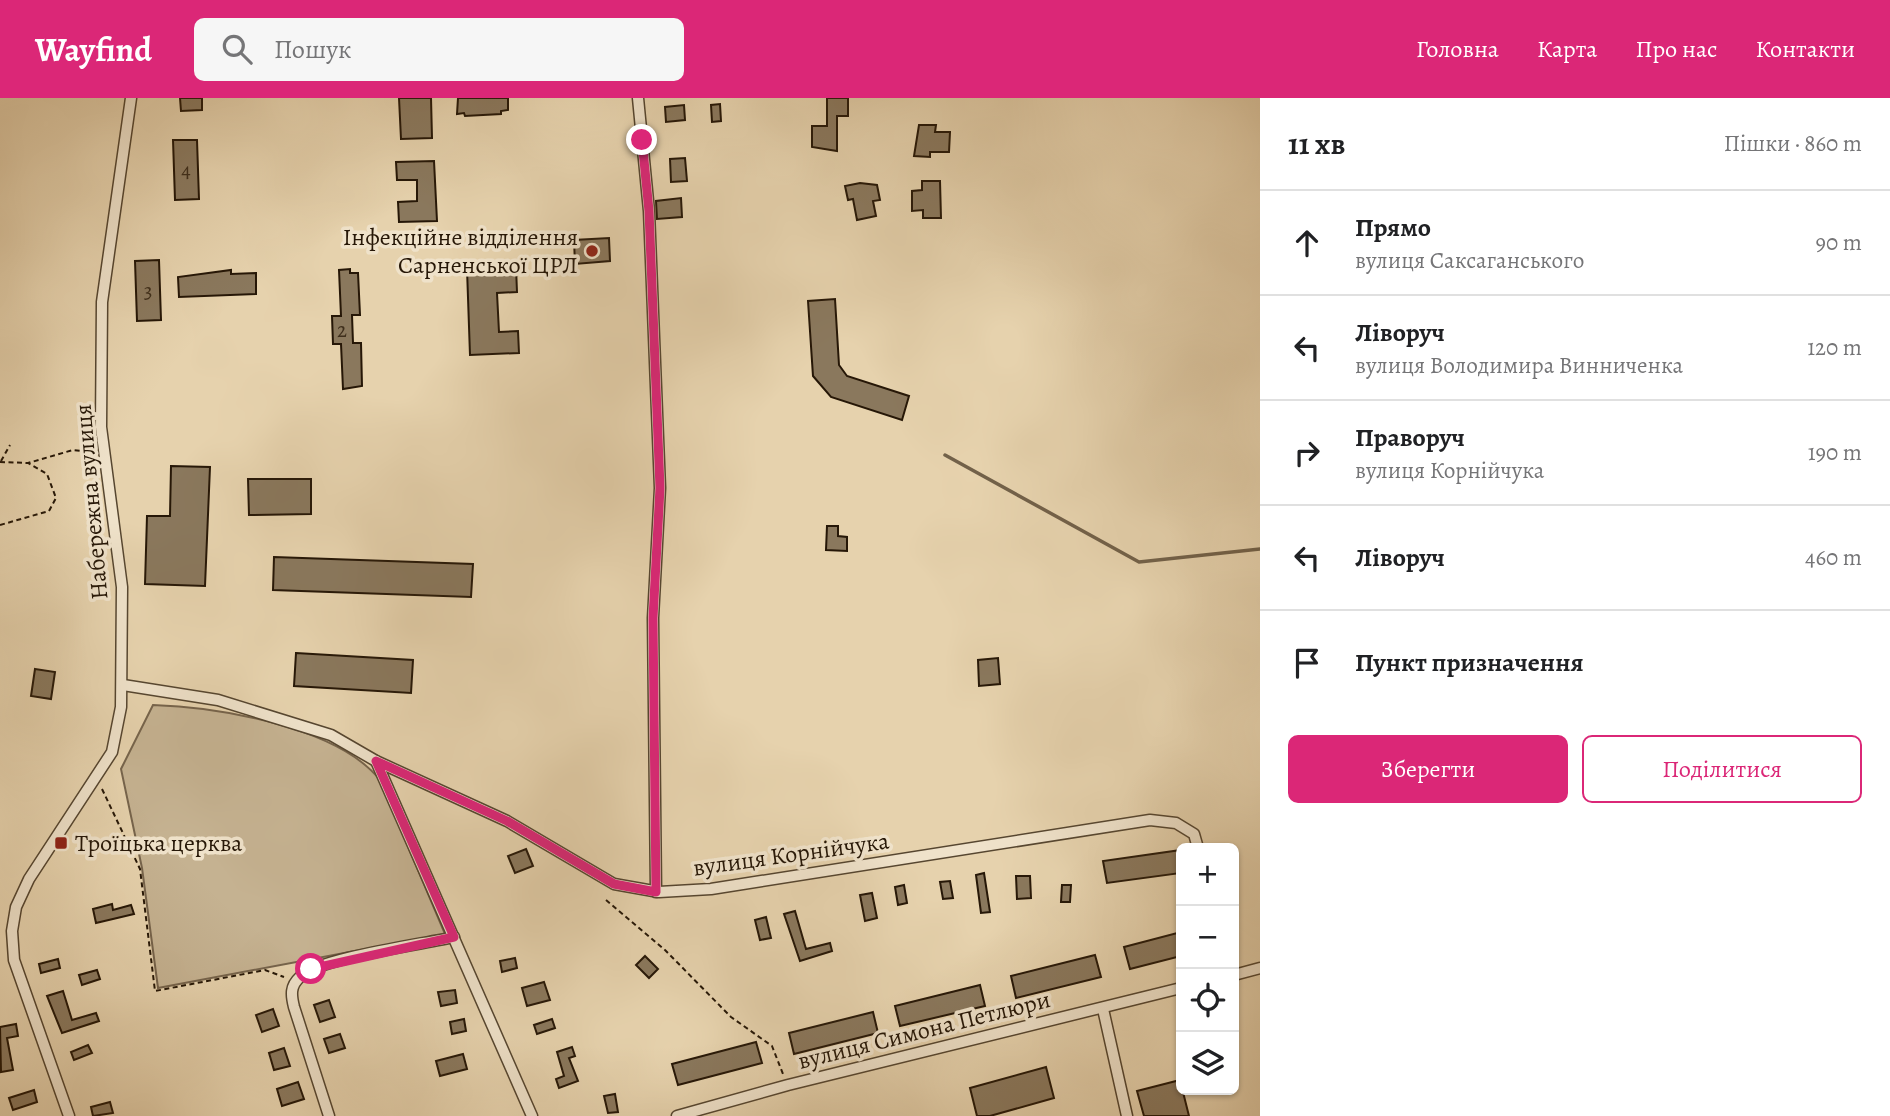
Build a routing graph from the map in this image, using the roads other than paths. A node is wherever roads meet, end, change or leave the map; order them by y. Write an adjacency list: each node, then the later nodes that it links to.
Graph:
1 (131, 98): 3 (street, Набережна вулиця)
2 (638, 98): 6 (street)
3 (123, 685): 4 (street, вулиця Корнійчука); 12 (street, Набережна вулиця)
4 (376, 761): 6 (street, вулиця Корнійчука); 7 (street)
5 (1197, 843): 6 (street, вулиця Корнійчука)
6 (656, 892)
7 (454, 937): 13 (street); 14 (street)
8 (1260, 968): 9 (street)
9 (1239, 974)
10 (1176, 989): 11 (street, вулиця Симона Петлюри)
11 (1103, 1009): 15 (street, вулиця Симона Петлюри); 16 (street)
12 (69, 1116)
13 (328, 1116)
14 (532, 1116)
15 (677, 1116)
16 (1127, 1116)

